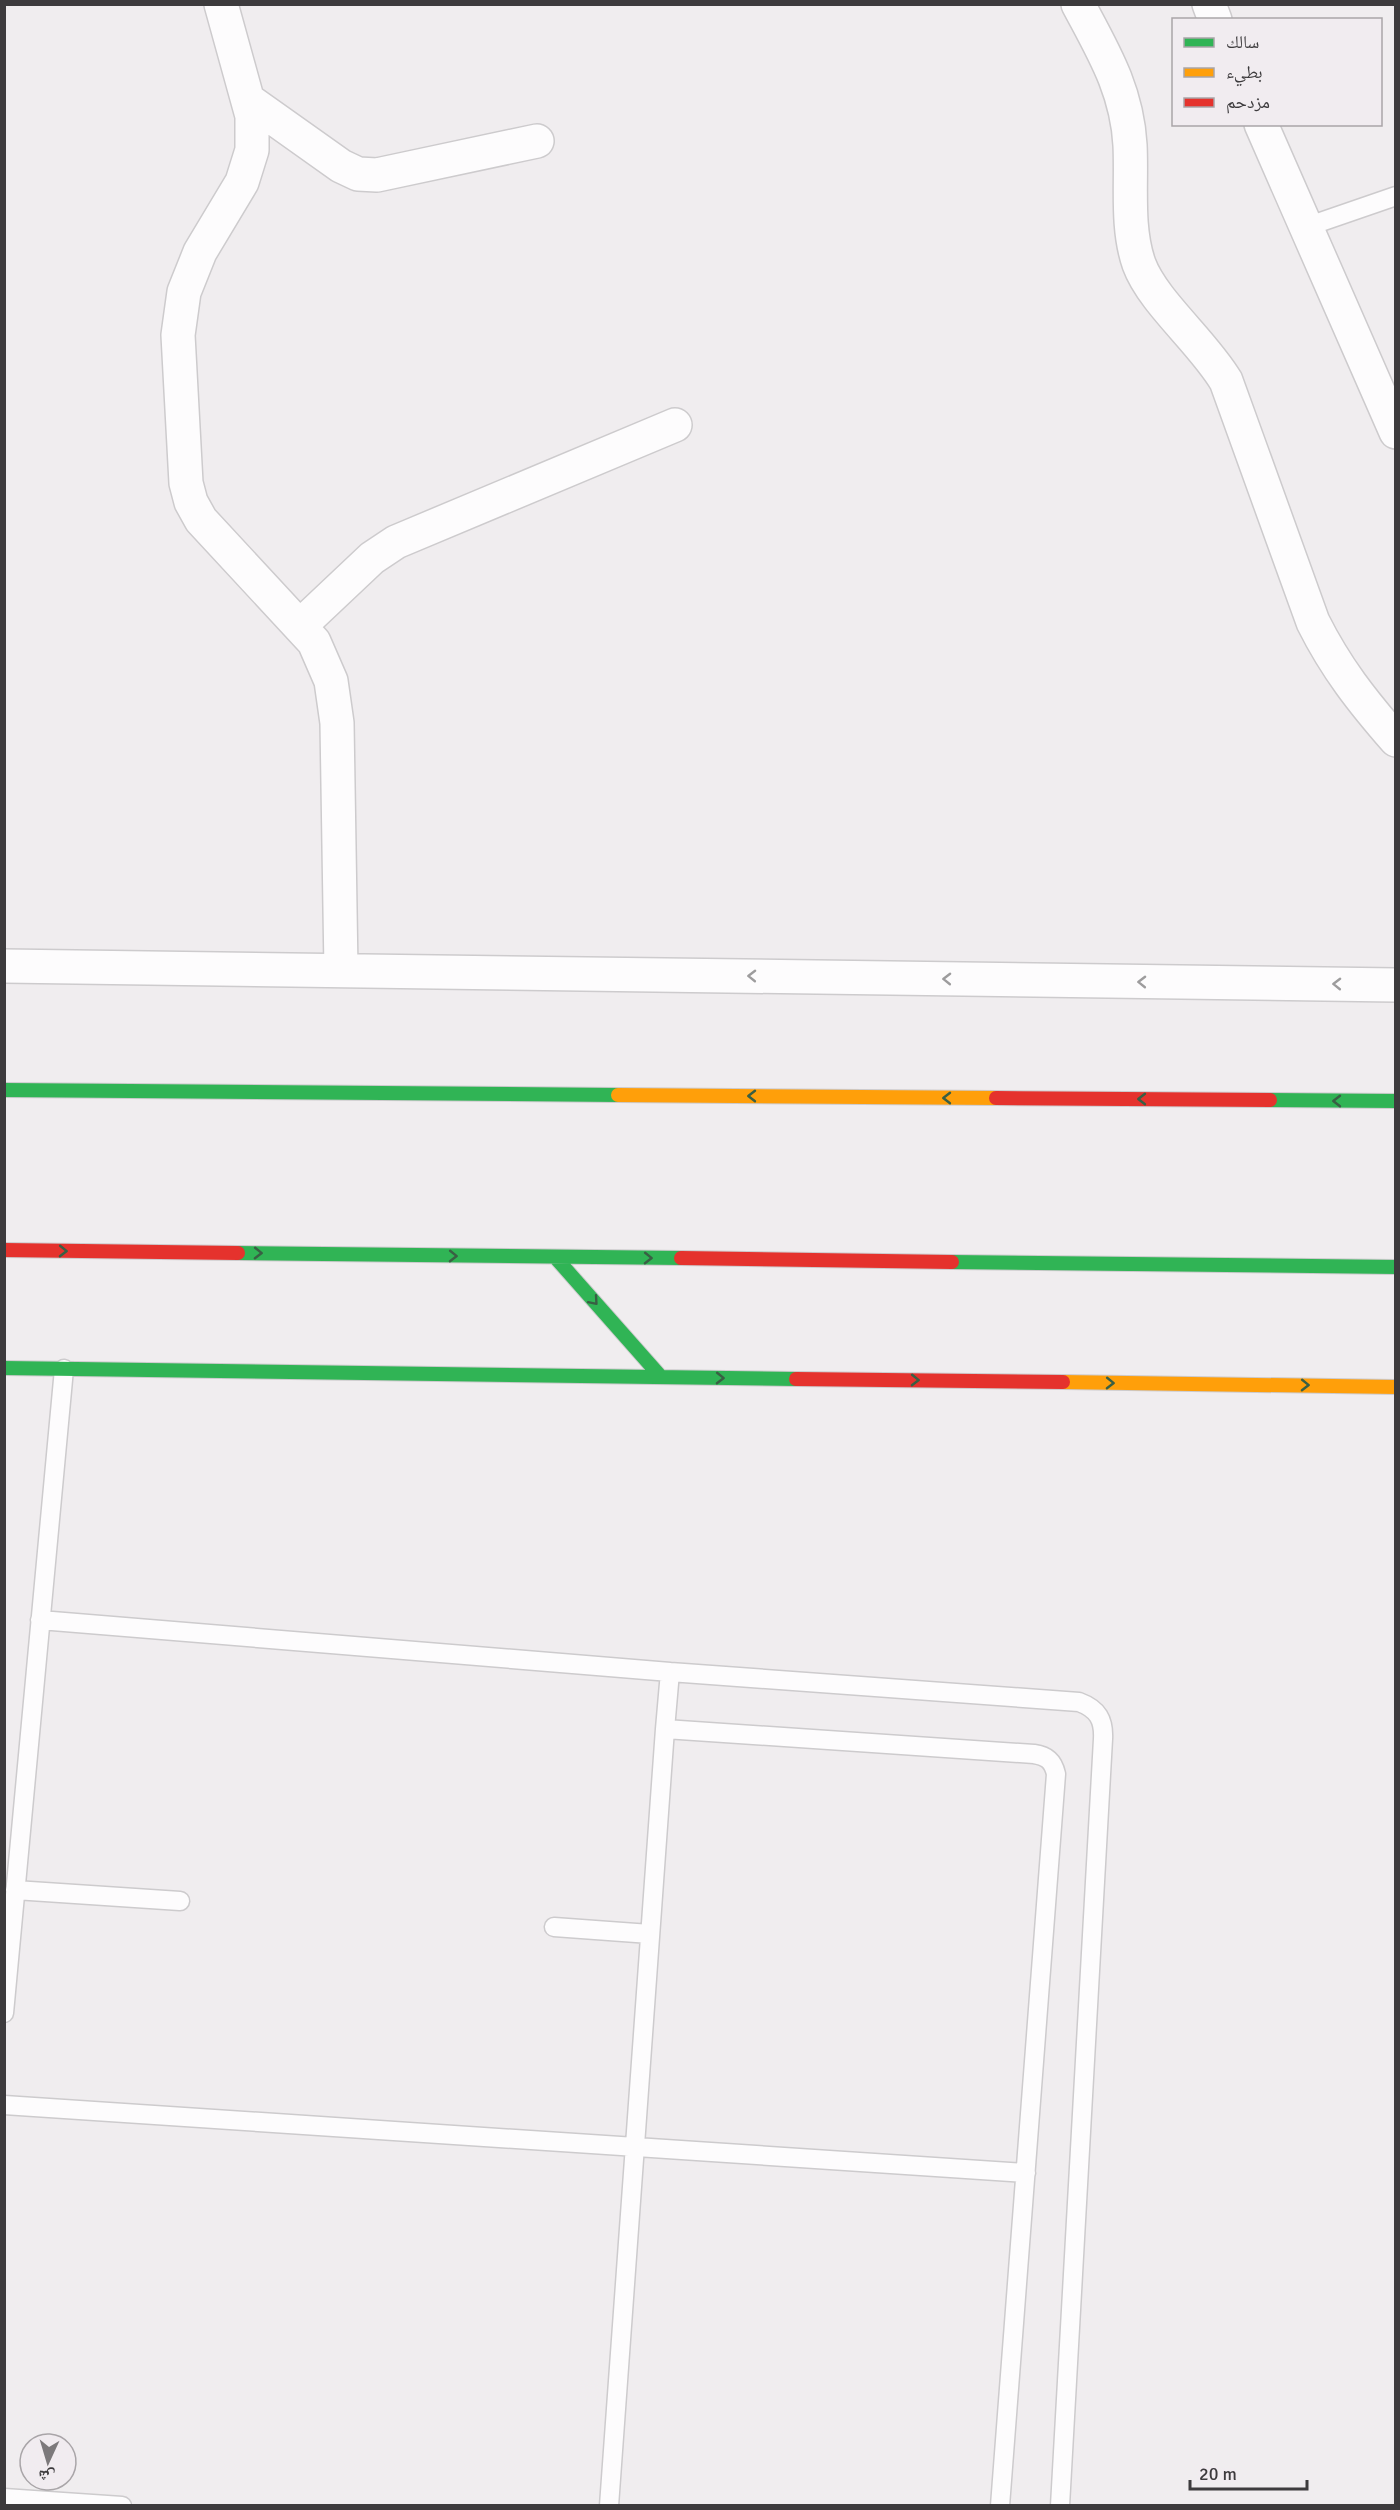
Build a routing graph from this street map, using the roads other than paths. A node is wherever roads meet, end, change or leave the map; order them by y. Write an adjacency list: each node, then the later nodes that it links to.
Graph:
1 (221, 4): 3 (street)
2 (1078, 4): 11 (street)
3 (248, 100): 5 (street); 10 (street)
4 (1262, 126): 7 (street)
5 (537, 141)
6 (1395, 196): 7 (lane)
7 (1306, 227): 9 (street)
8 (675, 425): 10 (street)
9 (1395, 432)
10 (301, 625): 13 (street)
11 (1395, 740)
12 (4, 966): 13 (street)
13 (341, 970): 14 (street, one-way to 13)
14 (1395, 985)
15 (4, 1090): 16 (main road, one-way to 15)
16 (1395, 1101)
17 (4, 1250): 18 (main road, one-way to 18)
18 (555, 1257): 19 (main road, one-way to 19); 22 (main road, one-way to 22)
19 (1395, 1267)
20 (4, 1368): 21 (main road)
21 (64, 1369): 22 (main road); 24 (lane)
22 (662, 1377): 23 (main road, one-way to 23)
23 (1395, 1386)
24 (40, 1620): 25 (lane); 27 (lane)
25 (670, 1672): 26 (lane); 39 (lane)
26 (665, 1729): 30 (lane); 34 (lane)
27 (15, 1890): 28 (lane); 31 (lane)
28 (180, 1901)
29 (554, 1928): 30 (lane)
30 (650, 1934): 33 (lane)
31 (4, 2013)
32 (4, 2105): 33 (lane)
33 (635, 2148): 34 (lane); 37 (lane)
34 (1026, 2173): 38 (lane)
35 (4, 2498): 36 (lane)
36 (122, 2505)
37 (609, 2505)
38 (1000, 2505)
39 (1060, 2505)

